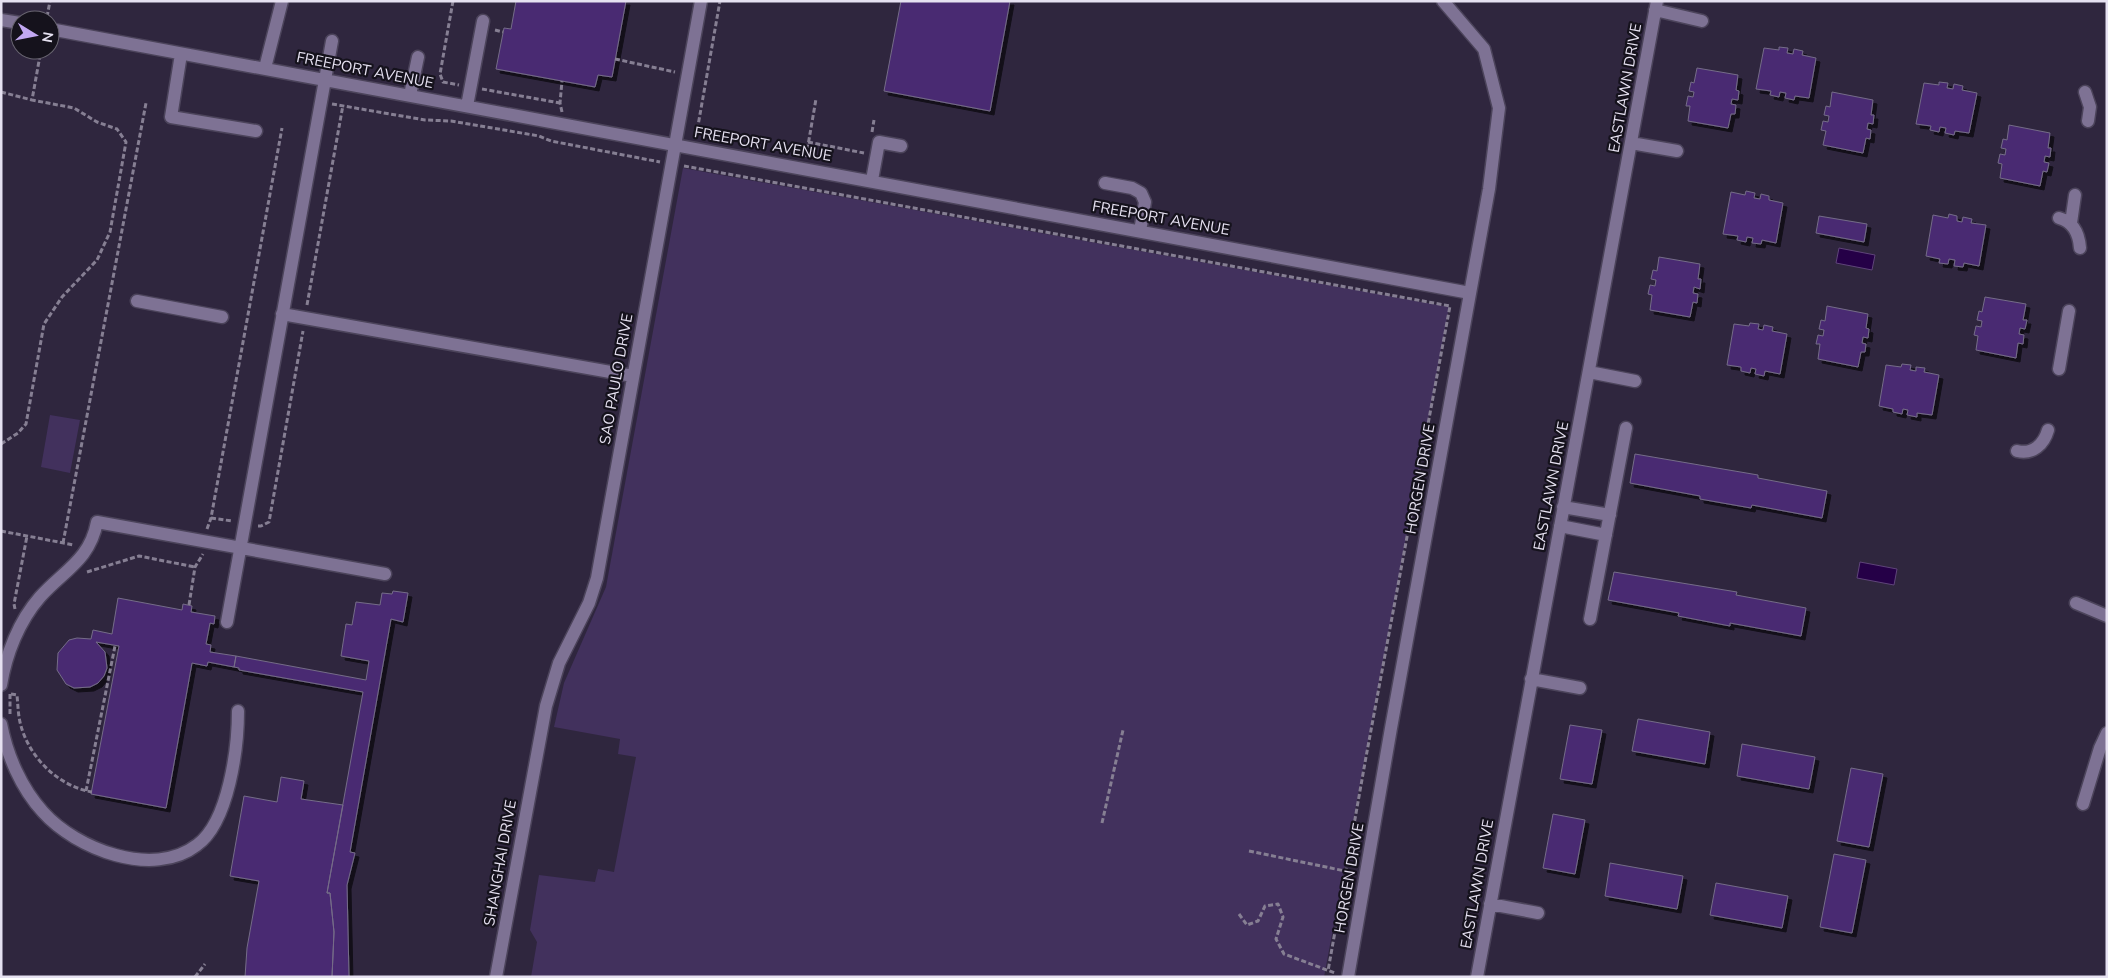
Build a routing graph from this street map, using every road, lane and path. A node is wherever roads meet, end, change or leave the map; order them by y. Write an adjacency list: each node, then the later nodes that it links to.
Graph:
1 (282, 1): 16 (street)
2 (453, 1): 19 (path)
3 (701, 1): 17 (street, SAO PAULO DRIVE)
4 (720, 1): 38 (path)
5 (1443, 1): 49 (street, HORGEN DRIVE)
6 (1656, 5): 7 (street); 35 (street, EASTLAWN DRIVE)
7 (1702, 21)
8 (488, 22): 10 (path); 19 (street)
9 (60, 31): 12 (street, FREEPORT AVENUE)
10 (503, 32)
11 (332, 41): 18 (street)
12 (182, 54): 16 (street, FREEPORT AVENUE); 32 (street)
13 (418, 57): 22 (street)
14 (615, 59): 17 (path)
15 (38, 60): 24 (path)
16 (265, 68): 18 (street, FREEPORT AVENUE)
17 (688, 75): 36 (street, SAO PAULO DRIVE)
18 (326, 80): 22 (street, FREEPORT AVENUE); 25 (street)
19 (471, 87): 27 (path); 28 (street)
20 (1, 92): 24 (path)
21 (2085, 92): 30 (street)
22 (410, 95): 28 (street, FREEPORT AVENUE)
23 (816, 99): 34 (path)
24 (32, 100): 60 (path)
25 (322, 102): 41 (path); 52 (street)
26 (146, 103): 71 (path)
27 (560, 103)
28 (467, 106): 36 (street, FREEPORT AVENUE)
29 (874, 120): 33 (path)
30 (2088, 121)
31 (282, 128): 66 (path)
32 (256, 131)
33 (871, 137)
34 (808, 142): 40 (path); 43 (path)
35 (1631, 143): 39 (street); 55 (street, EASTLAWN DRIVE)
36 (676, 144): 38 (street, FREEPORT AVENUE); 41 (street, SAO PAULO DRIVE)
37 (901, 146): 44 (street)
38 (694, 148): 42 (path); 43 (street, FREEPORT AVENUE)
39 (1677, 151)
40 (868, 154)
41 (672, 164): 42 (path); 56 (street, SAO PAULO DRIVE)
42 (690, 167): 97 (path)
43 (804, 168): 44 (street, FREEPORT AVENUE)
44 (872, 180): 47 (street, FREEPORT AVENUE)
45 (1106, 183): 47 (street)
46 (2075, 194): 48 (street)
47 (1140, 231): 49 (street, FREEPORT AVENUE)
48 (2080, 248)
49 (1470, 292): 104 (street, HORGEN DRIVE)
50 (137, 301): 53 (street)
51 (2069, 311): 54 (street)
52 (282, 314): 56 (street); 73 (street)
53 (222, 317)
54 (2058, 369)
55 (1589, 372): 57 (street); 62 (street, EASTLAWN DRIVE)
56 (633, 376): 91 (street, SAO PAULO DRIVE)
57 (1635, 381)
58 (1626, 428): 63 (street)
59 (2048, 430): 61 (street)
60 (1, 444)
61 (2017, 451)
62 (1563, 507): 63 (street); 64 (street, EASTLAWN DRIVE)
63 (1610, 515): 68 (street)
64 (1560, 526): 68 (street); 84 (street, EASTLAWN DRIVE)
65 (201, 528): 66 (path)
66 (208, 529): 70 (path)
67 (1, 531): 69 (path)
68 (1606, 535): 81 (street)
69 (27, 536): 71 (path); 79 (path)
70 (206, 542): 73 (street); 75 (path); 86 (street)
71 (64, 543): 72 (path)
72 (77, 546)
73 (239, 548): 76 (street); 82 (street)
74 (88, 566): 75 (path)
75 (196, 566): 78 (path)
76 (385, 574)
77 (2076, 603): 80 (street)
78 (189, 605)
79 (19, 612)
80 (2107, 616)
81 (1590, 620)
82 (227, 622)
83 (115, 646): 92 (path)
84 (1531, 679): 85 (street); 98 (street, EASTLAWN DRIVE)
85 (1580, 688)
86 (7, 689): 88 (path); 92 (path)
87 (238, 711): 88 (street)
88 (6, 721)
89 (1122, 730): 95 (path)
90 (2107, 733): 94 (street)
91 (536, 755): 103 (street, SHANGHAI DRIVE)
92 (86, 791): 93 (path)
93 (92, 792)
94 (2083, 804)
95 (1102, 823)
96 (1249, 851): 97 (path)
97 (1345, 871): 100 (path)
98 (1490, 904): 99 (street); 105 (street, EASTLAWN DRIVE)
99 (1538, 913)
100 (1239, 914)
101 (205, 964): 102 (path)
102 (195, 977)
103 (496, 977)
104 (1348, 977)
105 (1477, 977)

